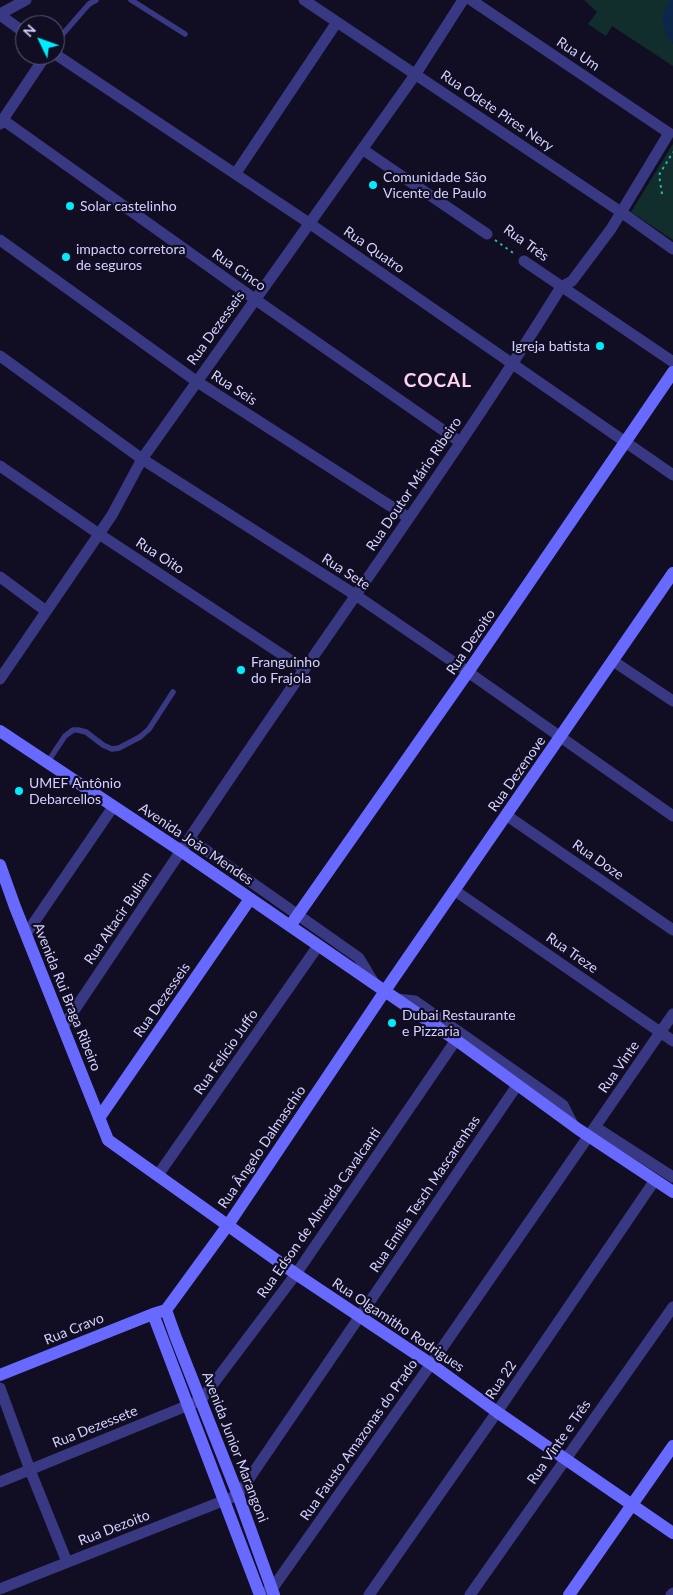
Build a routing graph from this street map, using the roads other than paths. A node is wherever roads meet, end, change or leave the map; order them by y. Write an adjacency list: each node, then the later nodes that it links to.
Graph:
1 (26, 0): 7 (street)
2 (96, 0): 10 (lane)
3 (131, 0): 11 (lane)
4 (304, 0): 8 (street, Rua Odete Pires Nery)
5 (463, 0): 14 (street, Rua Dezesseis)
6 (471, 0): 16 (street, Rua Um)
7 (0, 15): 9 (street)
8 (337, 22): 14 (street, Rua Odete Pires Nery); 18 (street)
9 (15, 26)
10 (65, 31)
11 (185, 34)
12 (65, 61): 18 (street, Rua Quatro)
13 (39, 65): 15 (street)
14 (415, 75): 17 (street, Rua Dezesseis); 19 (street, Rua Odete Pires Nery)
15 (1, 122): 26 (street, Rua Cinco)
16 (669, 133): 19 (street, Rua Doutor Mário Ribeiro)
17 (362, 149): 20 (street, Rua Dezesseis); 21 (street, Rua Três)
18 (236, 173): 20 (street, Rua Quatro)
19 (622, 212): 23 (street, Rua Odete Pires Nery); 25 (street, Rua Doutor Mário Ribeiro)
20 (309, 223): 26 (street, Rua Dezesseis); 29 (street, Rua Quatro)
21 (487, 234)
22 (0, 240): 31 (street, Rua Seis)
23 (673, 249)
24 (524, 261): 25 (street, Rua Três)
25 (561, 287): 28 (street, Rua Três); 29 (street, Rua Doutor Mário Ribeiro)
26 (256, 300): 31 (street, Rua Dezesseis); 33 (street, Rua Cinco)
27 (0, 356): 34 (street, Rua Sete)
28 (673, 362)
29 (513, 365): 32 (street, Rua Quatro); 33 (street, Rua Doutor Mário Ribeiro)
30 (673, 372): 32 (street, Rua Dezoito)
31 (196, 381): 34 (street, Rua Dezesseis); 37 (street, Rua Seis)
32 (625, 441): 36 (street, Rua Quatro); 46 (street, Rua Dezoito)
33 (460, 442): 37 (street, Rua Doutor Mário Ribeiro)
34 (142, 459): 38 (street, Rua Dezesseis); 42 (street, Rua Sete)
35 (0, 466): 38 (street, Rua Oito)
36 (673, 475)
37 (409, 518): 42 (street, Rua Doutor Mário Ribeiro)
38 (99, 534): 43 (street, Rua Dezesseis); 45 (street, Rua Oito)
39 (673, 573): 41 (street, Rua Dezenove)
40 (0, 577): 43 (street)
41 (669, 586): 44 (street, Rua Dezenove)
42 (356, 596): 45 (street, Rua Doutor Mário Ribeiro); 46 (street, Rua Sete)
43 (46, 611): 47 (street, Rua Dezesseis)
44 (613, 661): 49 (street); 51 (street, Rua Dezenove)
45 (304, 670): 56 (street, Rua Doutor Mário Ribeiro)
46 (468, 672): 51 (street, Rua Sete); 61 (street, Rua Dezoito)
47 (0, 679)
48 (173, 692): 52 (lane)
49 (673, 701)
50 (0, 731): 52 (street, Avenida João Mendes)
51 (561, 738): 54 (street, Rua Dezenove); 55 (street, Rua Sete)
52 (47, 763): 53 (street, Avenida João Mendes)
53 (113, 806): 57 (street, Avenida João Mendes); 64 (street)
54 (506, 815): 59 (street, Rua Dezenove); 63 (street, Rua Doze)
55 (673, 816)
56 (190, 840): 57 (street, Rua Doutor Mário Ribeiro); 61 (street, Avenida João Mendes)
57 (181, 851): 60 (street, Avenida João Mendes); 69 (street, Rua Altacir Bulian)
58 (0, 865): 64 (street, Avenida Rui Braga Ribeiro)
59 (454, 890): 66 (street, Rua Dezenove); 70 (street, Rua Treze)
60 (250, 899): 62 (street, Avenida João Mendes); 74 (street, Rua Dezesseis)
61 (298, 915): 62 (street, Rua Dezoito); 66 (street, Avenida João Mendes)
62 (290, 926): 65 (street, Avenida João Mendes)
63 (673, 930)
64 (26, 934): 69 (street, Avenida Rui Braga Ribeiro)
65 (318, 946): 66 (street, Avenida João Mendes); 78 (street, Rua Felício Juffo)
66 (380, 988): 67 (street, Avenida João Mendes); 82 (street, Rua Ângelo Dalmaschio)
67 (396, 999): 71 (street, Avenida João Mendes); 75 (street, Avenida João Mendes)
68 (673, 1014): 70 (street, Rua Vinte)
69 (63, 1027): 74 (street, Avenida Rui Braga Ribeiro)
70 (661, 1033): 72 (street, Rua Treze); 76 (street, Rua Vinte)
71 (456, 1040): 73 (street, Avenida João Mendes); 83 (street, Rua Edson de Almeida Cavalcanti)
72 (673, 1041)
73 (518, 1084): 75 (street, Avenida João Mendes); 86 (street, Rua Emília Tesch Mascarenhas)
74 (99, 1118): 77 (street, Avenida Rui Braga Ribeiro)
75 (573, 1125): 76 (street, Avenida João Mendes)
76 (592, 1131): 79 (street, Avenida João Mendes); 80 (street, Avenida João Mendes); 87 (street, Rua Fausto Amazonas do Prado)
77 (108, 1140): 78 (street, Rua Olgamitho Rodrigues)
78 (158, 1175): 82 (street, Rua Olgamitho Rodrigues)
79 (673, 1177)
80 (655, 1180): 81 (street, Avenida João Mendes); 92 (street, Rua 22)
81 (673, 1192)
82 (228, 1225): 83 (street, Rua Olgamitho Rodrigues); 85 (street, Rua Ângelo Dalmaschio)
83 (296, 1274): 86 (street, Rua Olgamitho Rodrigues); 90 (street, Rua Edson de Almeida Cavalcanti)
84 (673, 1307): 94 (street, Rua Vinte e Três)
85 (159, 1312): 88 (street, Rua Cravo); 90 (street, Avenida Junior Marangoni); 91 (street)
86 (360, 1317): 87 (street, Rua Olgamitho Rodrigues); 97 (street, Rua Emília Tesch Mascarenhas)
87 (431, 1364): 92 (street, Rua Olgamitho Rodrigues); 103 (street, Rua Fausto Amazonas do Prado)
88 (0, 1375)
89 (0, 1388): 95 (street)
90 (201, 1400): 91 (street, Rua Dezessete); 97 (street, Avenida Junior Marangoni)
91 (188, 1406): 95 (street, Rua Dezessete); 98 (street)
92 (497, 1412): 94 (street, Rua Olgamitho Rodrigues); 105 (street, Rua 22)
93 (673, 1446): 99 (street)
94 (565, 1459): 99 (street, Rua Olgamitho Rodrigues); 106 (street, Rua Vinte e Três)
95 (30, 1470): 96 (street, Rua Dezessete); 101 (street)
96 (0, 1482)
97 (238, 1495): 98 (street, Rua Dezoito); 103 (street, Avenida Junior Marangoni)
98 (224, 1501): 101 (street, Rua Dezoito); 104 (street)
99 (631, 1505): 100 (street, Rua Olgamitho Rodrigues); 107 (street)
100 (673, 1533)
101 (67, 1562): 102 (street, Rua Dezoito)
102 (0, 1589)
103 (276, 1593): 104 (street)
104 (260, 1595)
105 (369, 1595)
106 (470, 1595)
107 (569, 1595)

